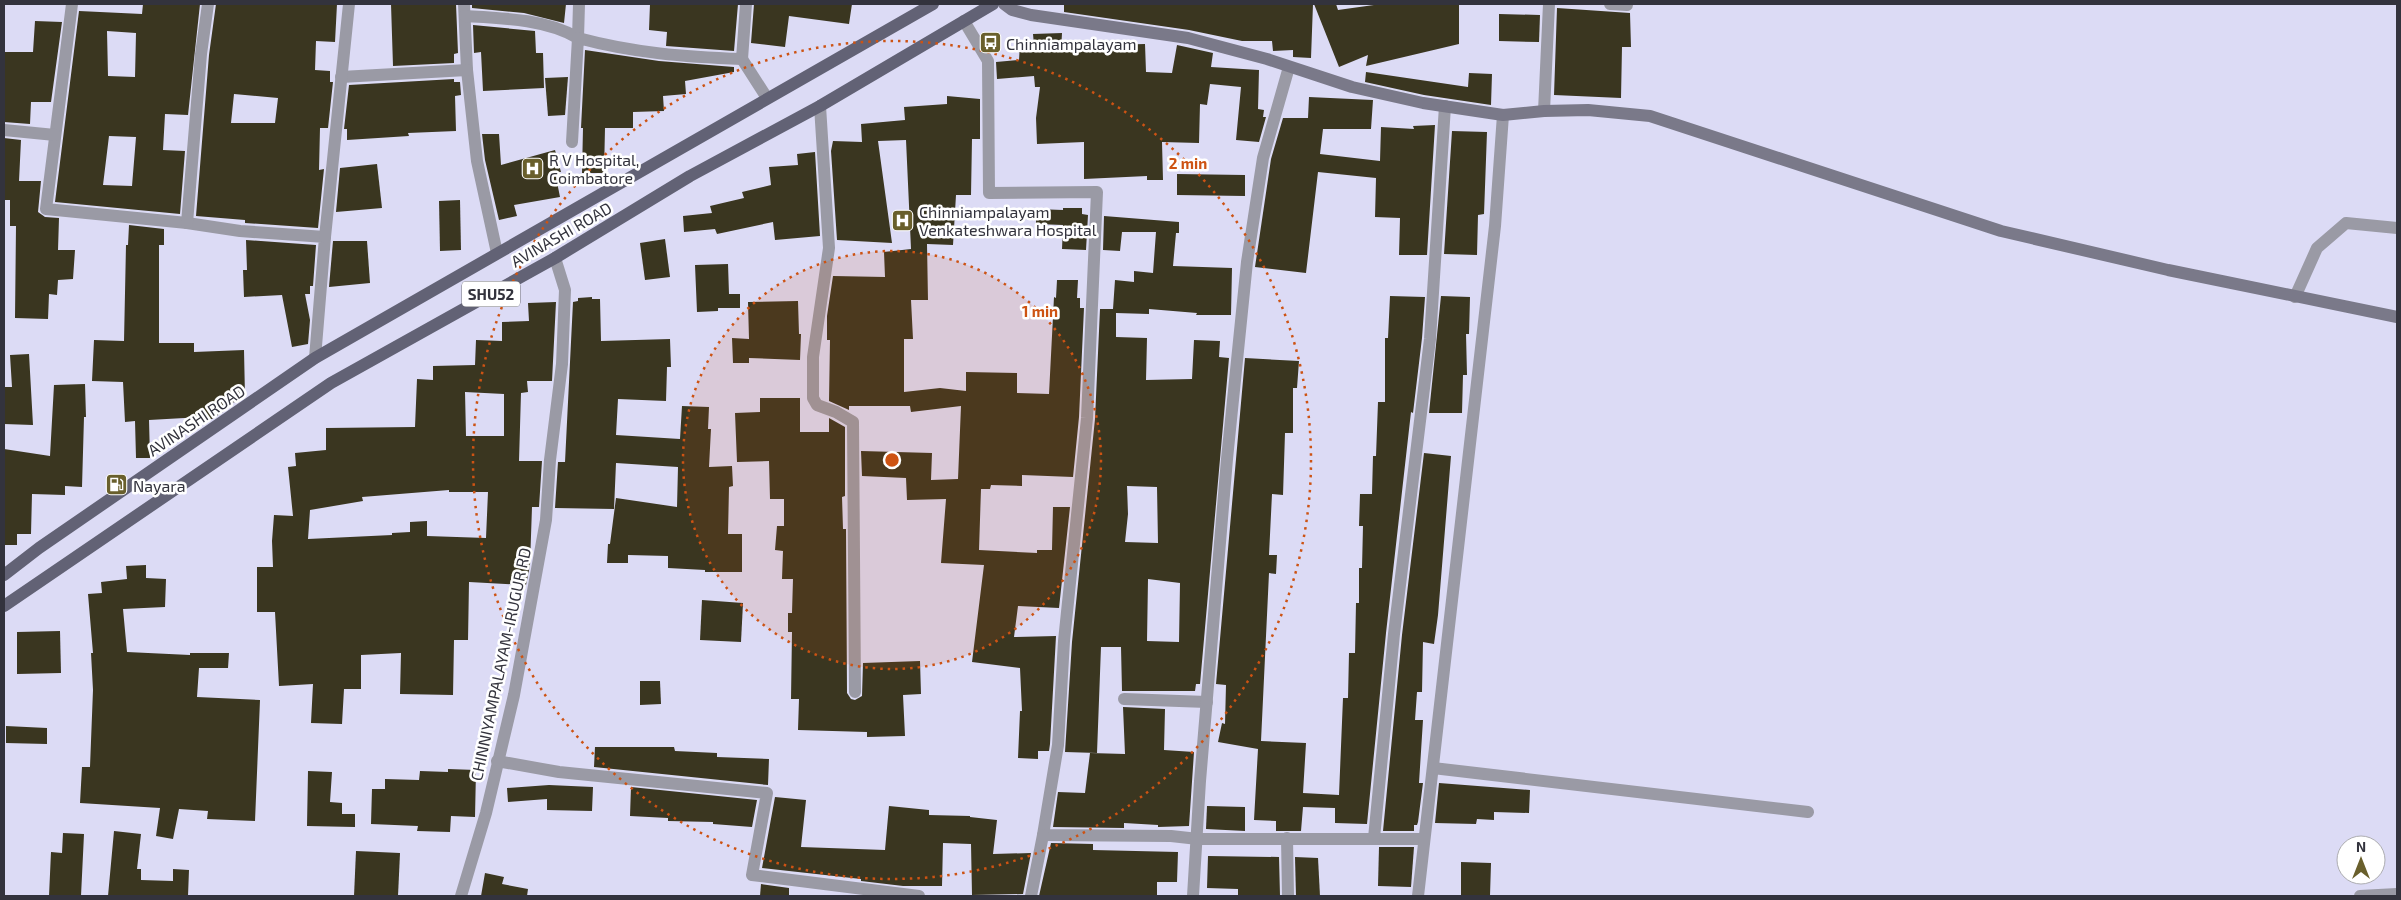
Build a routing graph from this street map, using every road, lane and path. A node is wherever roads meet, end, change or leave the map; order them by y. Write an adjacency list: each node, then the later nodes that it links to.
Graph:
1 (72, 4): 25 (street)
2 (208, 4): 27 (street)
3 (349, 4): 18 (street)
4 (580, 4): 14 (street)
5 (746, 4): 15 (street)
6 (933, 4): 19 (main road, AVINASHI ROAD / SHU52)
7 (993, 4): 13 (main road, AVINASHI ROAD / SHU52)
8 (1004, 4): 16 (main road)
9 (1548, 4): 22 (street)
10 (1610, 4): 11 (street)
11 (1627, 5)
12 (464, 10): 14 (street); 17 (street)
13 (964, 20): 20 (main road, AVINASHI ROAD / SHU52); 43 (street)
14 (578, 38): 15 (street); 26 (street)
15 (742, 59): 19 (street)
16 (1289, 67): 21 (main road); 39 (street)
17 (468, 71): 18 (street); 30 (street)
18 (341, 77): 29 (street)
19 (767, 98): 30 (main road, AVINASHI ROAD / SHU52)
20 (820, 106): 31 (main road, AVINASHI ROAD / SHU52); 37 (street)
21 (1445, 106): 23 (main road); 45 (street)
22 (1544, 111): 23 (main road); 32 (main road)
23 (1503, 115): 41 (street)
24 (4, 130): 25 (street)
25 (55, 135): 27 (street)
26 (572, 142)
27 (191, 224): 29 (street)
28 (2397, 228): 32 (street)
29 (325, 235): 34 (street)
30 (497, 253): 34 (main road, AVINASHI ROAD / SHU52)
31 (555, 258): 36 (main road, AVINASHI ROAD / SHU52); 40 (street, CHINNIYAMPALAYAM-IRUGUR RD)
32 (2296, 298): 33 (main road)
33 (2397, 317)
34 (315, 358): 35 (main road, AVINASHI ROAD / SHU52)
35 (4, 575)
36 (4, 606)
37 (855, 692)
38 (1124, 699): 39 (street)
39 (1207, 702): 46 (street)
40 (497, 761): 49 (street, CHINNIYAMPALAYAM-IRUGUR RD); 50 (street)
41 (1433, 768): 42 (street); 47 (street)
42 (1808, 812)
43 (1043, 835): 46 (street); 51 (street)
44 (1287, 838): 45 (street); 46 (street); 53 (street)
45 (1374, 838): 47 (street)
46 (1198, 839): 52 (street)
47 (1423, 839): 54 (street)
48 (2397, 894): 55 (street)
49 (461, 896)
50 (919, 896)
51 (1031, 896)
52 (1193, 896)
53 (1288, 896)
54 (1418, 896)
55 (2360, 896)

